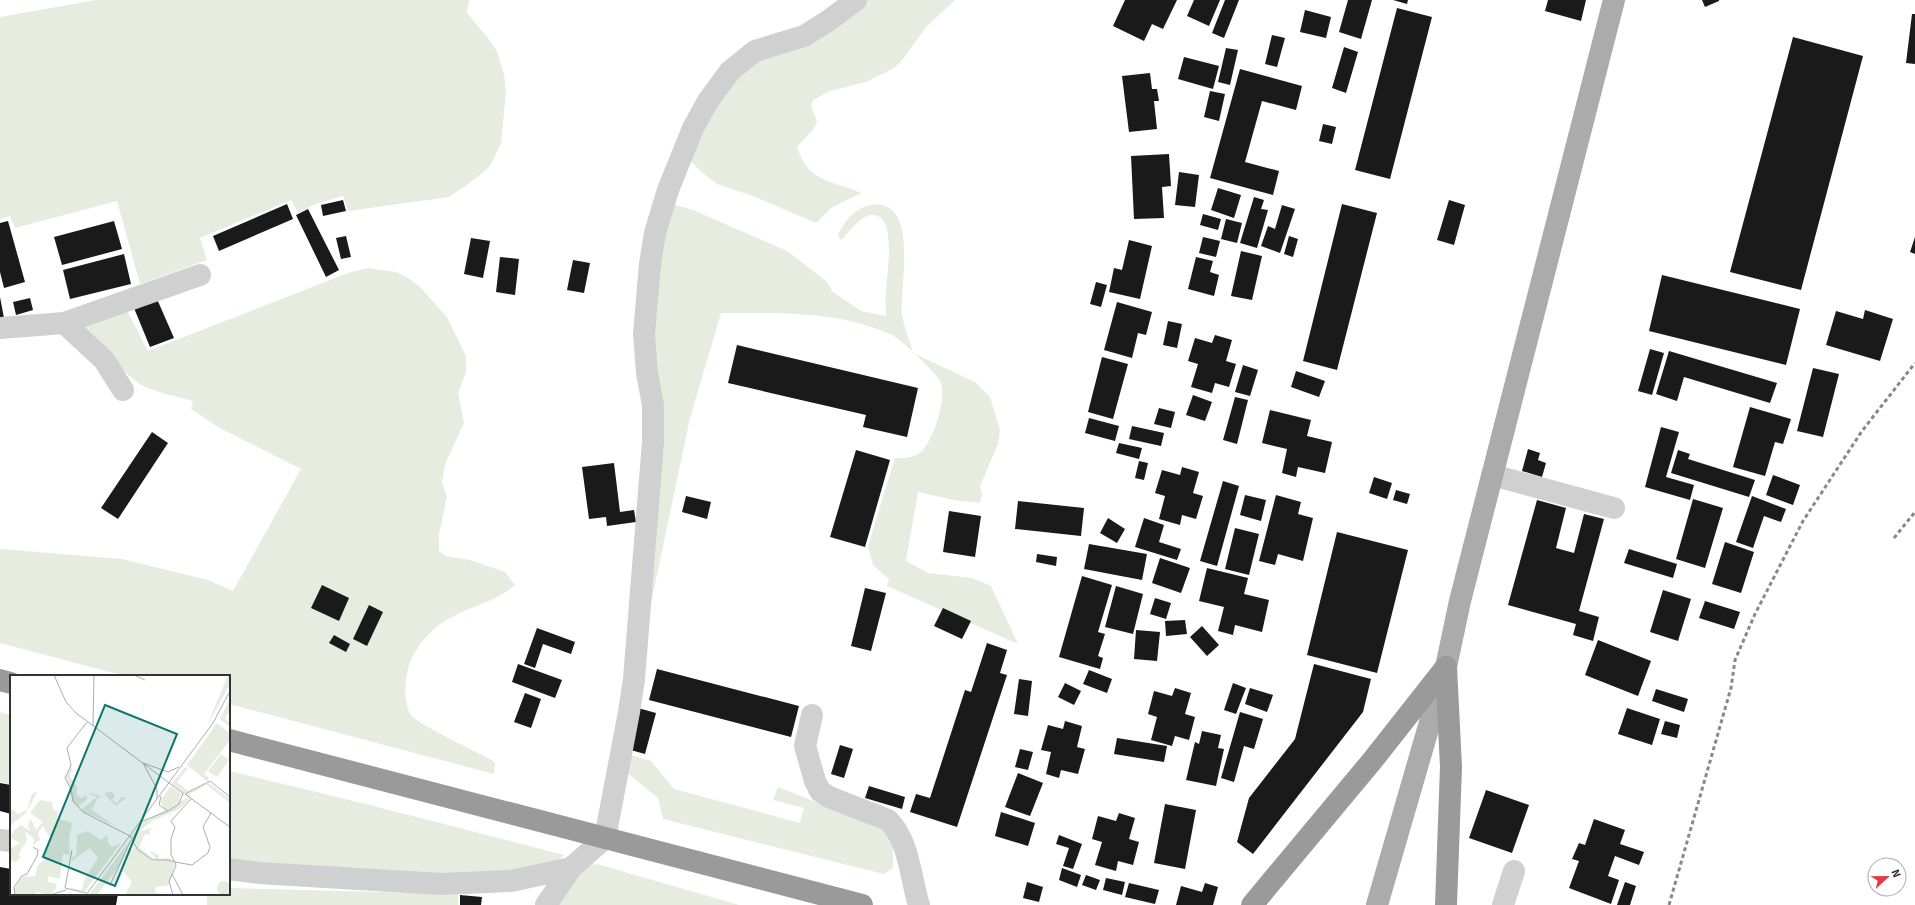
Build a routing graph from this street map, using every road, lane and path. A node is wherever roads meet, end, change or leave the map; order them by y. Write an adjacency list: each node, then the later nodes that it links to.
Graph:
1 (856, 0): 14 (street)
2 (1614, 0): 7 (main road)
3 (200, 276): 4 (street)
4 (64, 323): 5 (street); 6 (street)
5 (0, 328)
6 (123, 390)
7 (1492, 475): 8 (street); 9 (main road)
8 (1614, 508)
9 (1446, 667): 25 (highway); 26 (main road); 27 (highway)
10 (0, 680): 11 (highway)
11 (10, 683)
12 (812, 715): 24 (street)
13 (230, 740): 14 (highway)
14 (605, 838): 17 (street); 20 (highway)
15 (0, 840): 16 (street)
16 (10, 841)
17 (571, 868): 18 (street); 21 (street)
18 (230, 869)
19 (1514, 871): 28 (street)
20 (789, 887): 22 (highway); 23 (highway)
21 (546, 905)
22 (805, 905)
23 (862, 905)
24 (919, 905)
25 (1252, 905)
26 (1377, 905)
27 (1446, 905)
28 (1503, 905)

